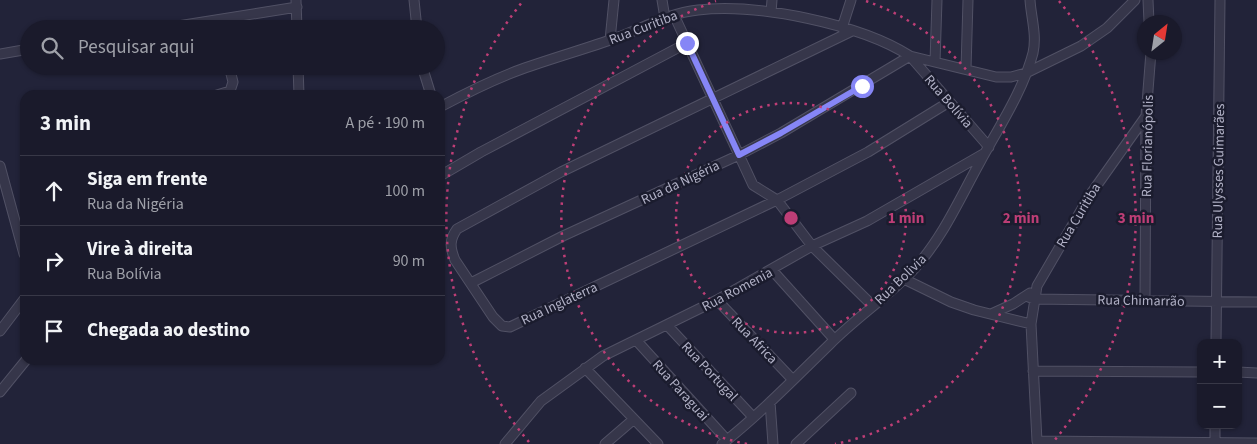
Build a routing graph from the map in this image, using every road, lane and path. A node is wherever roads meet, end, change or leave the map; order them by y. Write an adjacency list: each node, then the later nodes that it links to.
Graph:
1 (414, 0): 20 (street)
2 (614, 0): 23 (street)
3 (662, 0): 17 (street)
4 (772, 0): 15 (street)
5 (851, 0): 21 (street)
6 (937, 0): 29 (street)
7 (968, 0): 30 (street)
8 (1030, 0): 31 (street, Rua Bolivia)
9 (1135, 0): 31 (street)
10 (1148, 0): 16 (street)
11 (1220, 0): 55 (street, Rua Ulysses Guimarães)
12 (296, 3): 18 (street); 19 (street)
13 (708, 4): 14 (street, Rua Curitiba); 17 (street, Rua Curitiba)
14 (730, 4): 15 (street, Rua Curitiba)
15 (770, 12): 21 (street, Rua Curitiba)
16 (1149, 15)
17 (670, 16): 23 (street, Rua Curitiba); 24 (street)
18 (233, 20)
19 (297, 20)
20 (416, 20)
21 (842, 28): 22 (street, Rua Curitiba)
22 (852, 31): 27 (street, Rua Curitiba); 38 (street, Rua Inglaterra)
23 (610, 40): 40 (street, Rua Curitiba)
24 (687, 43): 38 (street); 45 (street)
25 (20, 51): 26 (street)
26 (0, 54)
27 (910, 56): 29 (street); 39 (street, Rua Bolívia); 43 (street, Rua da Nigéria)
28 (1150, 60): 41 (street, Rua Florianópolis)
29 (935, 62): 30 (street)
30 (966, 70): 31 (street)
31 (1026, 73): 42 (street, Rua Bolivia)
32 (231, 75): 35 (street)
33 (298, 75): 36 (street)
34 (425, 75): 37 (street)
35 (230, 90)
36 (299, 90)
37 (429, 90)
38 (712, 98): 43 (street); 51 (street, Rua Inglaterra)
39 (949, 102): 42 (street, Rua Bolívia); 46 (street, Rua Inglaterra)
40 (445, 105)
41 (1146, 116): 52 (street, Rua Curitiba); 54 (street, Rua Florianópolis)
42 (987, 150): 48 (street, Rua Romenia); 50 (street, Rua Bolivia)
43 (739, 155): 46 (street); 51 (street, Rua da Nigéria)
44 (0, 166): 47 (street)
45 (445, 173)
46 (777, 200): 48 (street); 51 (street, Rua Inglaterra)
47 (20, 239)
48 (812, 246): 49 (street, Rua Romenia); 58 (street)
49 (772, 270): 53 (street, Rua Romenia); 65 (street)
50 (904, 279): 58 (street, Rua Bolivia); 59 (street)
51 (471, 283)
52 (1030, 298): 54 (street, Rua Chimarrão); 59 (street); 60 (street)
53 (717, 300): 61 (street, Rua Romenia); 72 (street, Rua Africa)
54 (1145, 300): 55 (street, Rua Chimarrão)
55 (1216, 302): 56 (street, Rua Chimarrão); 63 (street, Rua Ulysses Guimarães)
56 (1257, 302)
57 (20, 305): 62 (street)
58 (873, 306): 65 (street, Rua Bolivia)
59 (991, 314): 60 (street)
60 (1031, 324): 68 (street)
61 (667, 325): 64 (street, Rua Romenia); 76 (street, Rua Portugal)
62 (0, 331)
63 (1216, 339)
64 (636, 340): 67 (street, Rua Romenia); 79 (street, Rua Paraguai)
65 (834, 340): 72 (street, Rua Bolivia)
66 (22, 365): 73 (street)
67 (585, 368): 77 (street); 82 (street, Rua Romenia)
68 (1033, 371): 69 (street); 80 (street)
69 (1197, 372)
70 (1242, 372): 71 (street)
71 (1257, 373)
72 (793, 380): 75 (street, Rua Bolivia)
73 (0, 392)
74 (851, 393): 86 (street)
75 (770, 402): 76 (street, Rua Bolivia); 85 (street)
76 (753, 417): 79 (street, Rua Bolivia)
77 (634, 419): 83 (street); 84 (street)
78 (1215, 429): 80 (street)
79 (724, 442)
80 (1215, 443): 81 (street)
81 (1257, 443)
82 (505, 444)
83 (605, 444)
84 (658, 444)
85 (773, 444)
86 (796, 444)

